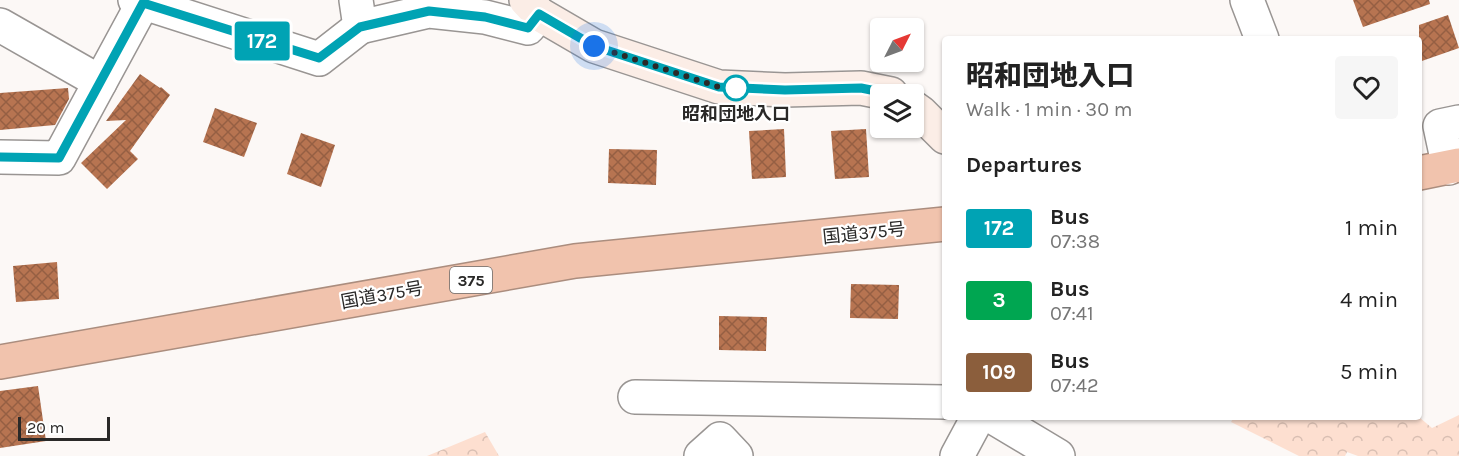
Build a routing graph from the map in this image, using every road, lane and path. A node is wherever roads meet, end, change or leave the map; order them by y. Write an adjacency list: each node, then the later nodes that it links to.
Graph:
1 (1247, 0): 7 (street)
2 (139, 1): 4 (street); 8 (street)
3 (533, 7): 5 (street); 9 (street)
4 (197, 10): 5 (street)
5 (358, 14)
6 (0, 25): 8 (street)
7 (1261, 36)
8 (100, 82): 13 (street)
9 (870, 90)
10 (924, 116): 12 (street)
11 (1459, 122): 14 (street)
12 (942, 134)
13 (0, 157)
14 (1442, 169)
15 (942, 224): 16 (highway, 国道375号 / 375)
16 (0, 362)
17 (635, 397): 18 (street)
18 (942, 402)
19 (976, 420): 23 (street)
20 (998, 420): 24 (street)
21 (701, 456): 22 (street)
22 (736, 456)
23 (957, 456)
24 (1058, 456)

